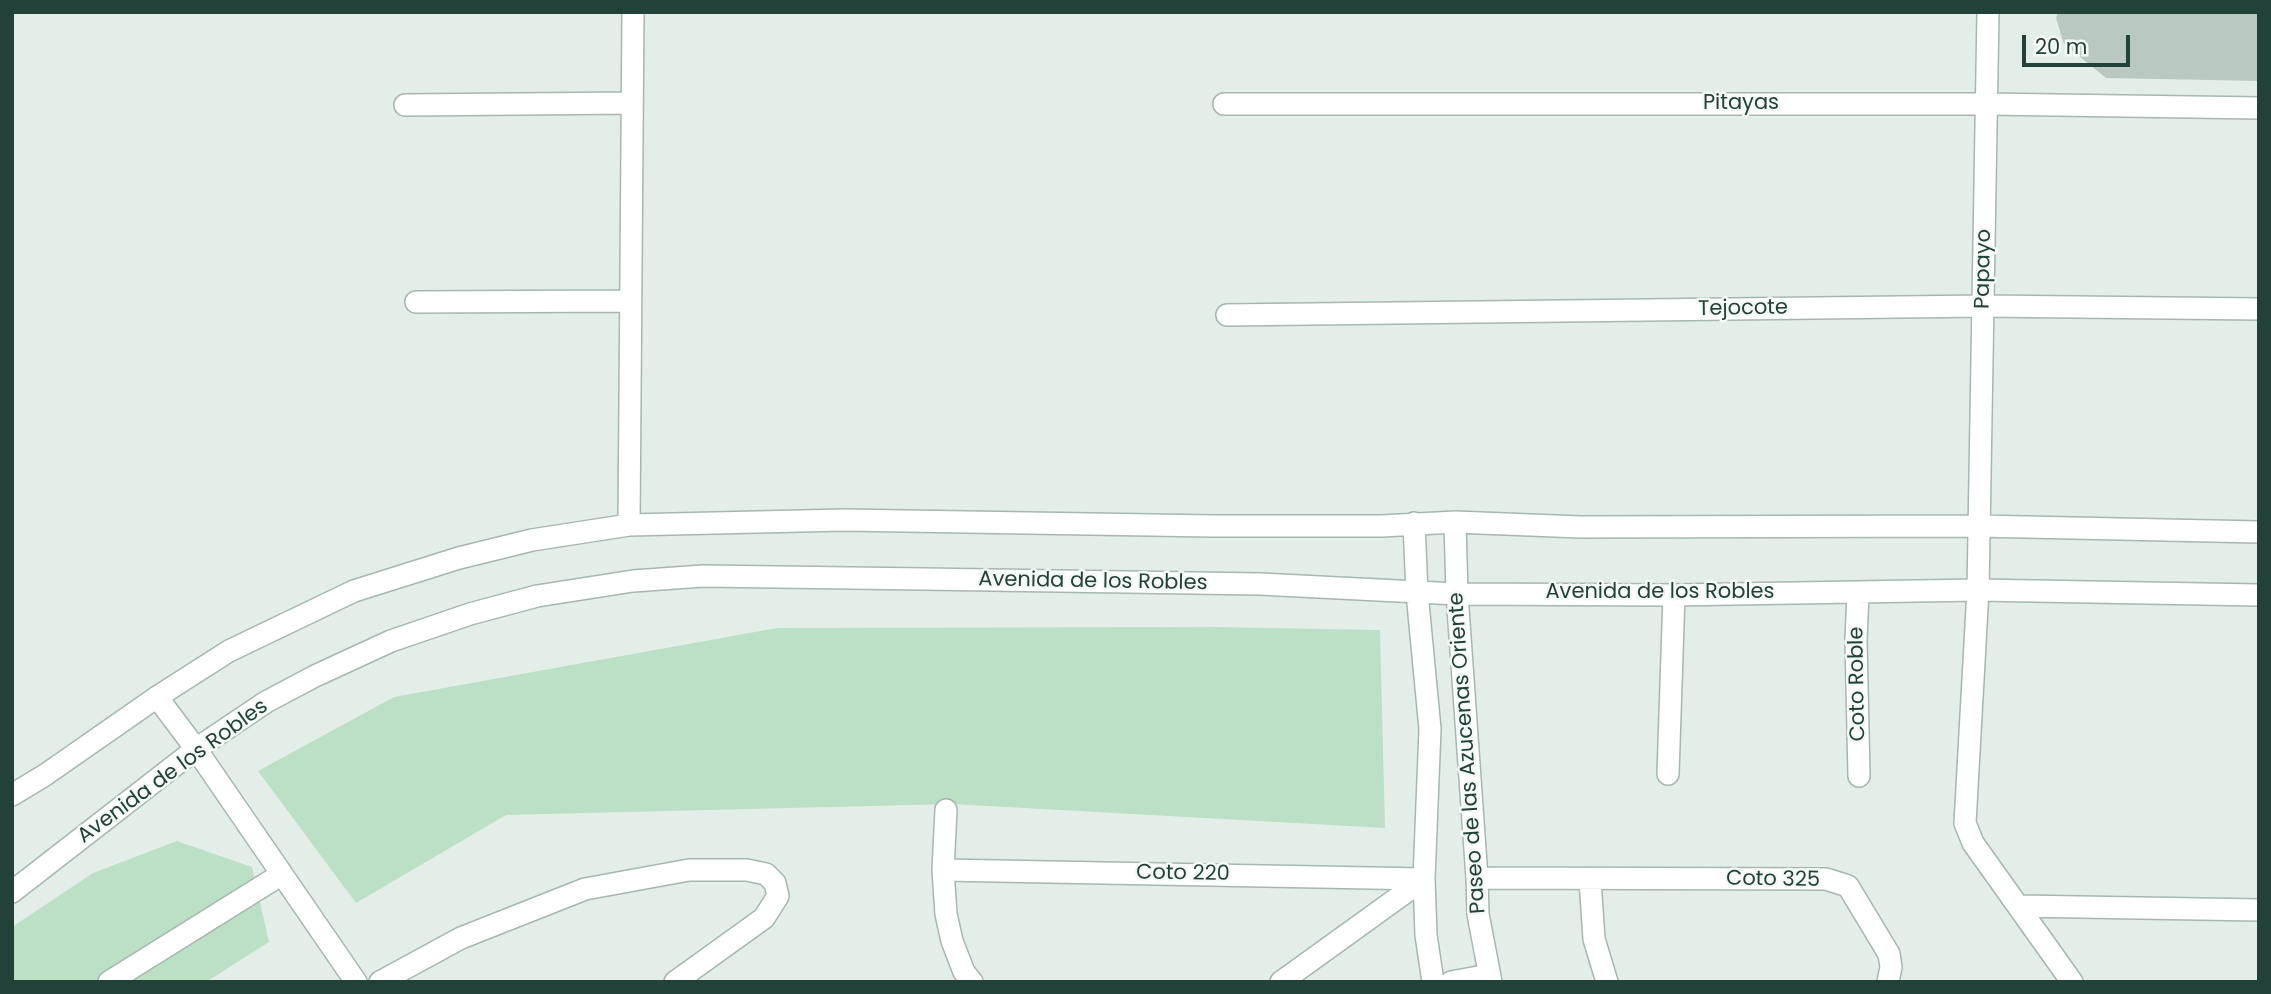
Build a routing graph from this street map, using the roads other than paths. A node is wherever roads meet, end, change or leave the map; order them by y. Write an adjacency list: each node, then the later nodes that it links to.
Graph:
1 (634, 12): 3 (street)
2 (1988, 12): 5 (street, Papayo)
3 (632, 103): 6 (street); 8 (street)
4 (1224, 104): 5 (street, Pitayas)
5 (1987, 104): 7 (street, Pitayas); 10 (street, Papayo)
6 (405, 106)
7 (2259, 107)
8 (630, 301): 9 (street); 15 (street)
9 (416, 302)
10 (1984, 306): 11 (street, Tejocote); 12 (street, Tejocote); 16 (street, Papayo)
11 (2259, 310)
12 (1227, 315)
13 (1455, 522): 14 (street); 16 (street); 21 (street, Paseo de las Azucenas Oriente)
14 (1415, 523): 15 (street); 19 (street, Paseo de las Azucenas Oriente)
15 (629, 525): 24 (street)
16 (1979, 526): 17 (street); 18 (street, Papayo)
17 (2259, 532)
18 (1978, 590): 20 (street, Avenida de los Robles); 23 (street, Avenida de los Robles); 36 (street, Papayo)
19 (1417, 593): 21 (street, Avenida de los Robles); 25 (street, Avenida de los Robles); 33 (street, Paseo de las Azucenas Oriente)
20 (1858, 593): 22 (street, Avenida de los Robles); 27 (street, Coto Roble)
21 (1457, 594): 22 (street, Avenida de los Robles); 32 (street, Paseo de las Azucenas Oriente)
22 (1674, 595): 26 (street)
23 (2259, 595)
24 (157, 697): 25 (street); 28 (street)
25 (197, 749): 31 (street); 35 (street, Avenida de los Robles)
26 (1668, 774)
27 (1859, 776)
28 (12, 795)
29 (946, 810): 30 (street)
30 (943, 870): 33 (street, Coto 220); 43 (street)
31 (282, 874): 39 (street); 40 (street)
32 (1477, 878): 34 (street, Coto 325); 38 (street, Paseo de las Azucenas Oriente)
33 (1424, 879): 44 (street); 45 (street, Paseo de las Azucenas Oriente)
34 (1590, 880): 47 (street); 48 (street, Coto 325)
35 (12, 892)
36 (2019, 906): 37 (street); 49 (street, Papayo)
37 (2259, 910)
38 (1490, 979): 46 (street)
39 (109, 982)
40 (356, 982)
41 (380, 982): 42 (street)
42 (675, 982)
43 (972, 982)
44 (1280, 982)
45 (1433, 982)
46 (1451, 982)
47 (1607, 982)
48 (1888, 982)
49 (2072, 982)

